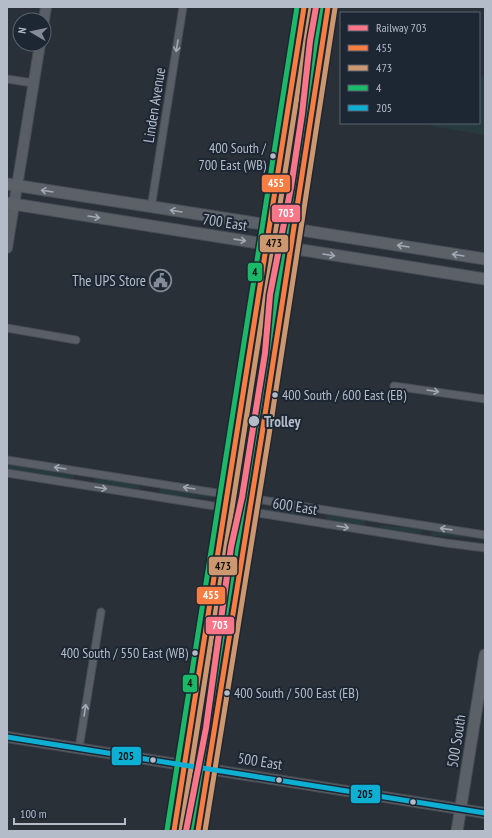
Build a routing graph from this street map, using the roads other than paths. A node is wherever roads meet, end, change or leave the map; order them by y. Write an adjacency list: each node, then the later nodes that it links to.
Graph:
1 (183, 7): 9 (street, Linden Avenue, one-way to 9)
2 (304, 7): 10 (main road)
3 (328, 7): 11 (main road)
4 (39, 52): 6 (street)
5 (7, 79): 6 (street)
6 (33, 83): 7 (street)
7 (12, 185): 8 (street); 9 (main road, 700 East, one-way to 7)
8 (10, 204): 12 (main road, 700 East, one-way to 12); 13 (street)
9 (152, 208): 10 (main road, 700 East, one-way to 9)
10 (270, 225): 11 (main road, 700 East); 12 (main road)
11 (293, 229): 14 (main road); 15 (main road, 700 East, one-way to 11)
12 (266, 245): 14 (main road, 700 East); 26 (main road)
13 (7, 248)
14 (290, 248): 16 (main road, 700 East, one-way to 16); 28 (main road)
15 (485, 260)
16 (485, 280)
17 (7, 328): 18 (street)
18 (76, 340)
19 (394, 386): 20 (street, one-way to 20)
20 (485, 400)
21 (7, 460): 22 (street, 600 East, one-way to 21)
22 (84, 472): 24 (street, 600 East); 25 (street)
23 (7, 473): 25 (street, 600 East)
24 (153, 483): 26 (street, 600 East, one-way to 24); 27 (street)
25 (82, 485): 27 (street, 600 East, one-way to 27)
26 (227, 494): 28 (street, 600 East); 29 (main road)
27 (151, 496): 29 (street, 600 East)
28 (252, 498): 30 (street, 600 East); 31 (main road)
29 (225, 508): 31 (street, 600 East); 43 (main road)
30 (316, 508): 32 (street, 600 East); 33 (street)
31 (249, 512): 33 (street, 600 East); 44 (main road)
32 (374, 517): 34 (street, 600 East); 35 (street)
33 (313, 522): 35 (street, 600 East, one-way to 35)
34 (429, 526): 36 (street, 600 East, one-way to 34); 37 (street)
35 (372, 531): 37 (street, 600 East)
36 (485, 535)
37 (427, 540): 38 (street, 600 East)
38 (485, 548)
39 (101, 612): 42 (street, one-way to 39)
40 (485, 655): 45 (main road, 500 South)
41 (7, 737): 42 (street, 500 East)
42 (79, 748): 43 (street, 500 East)
43 (184, 764): 44 (street, 500 East); 47 (main road)
44 (208, 768): 45 (street, 500 East); 48 (main road)
45 (461, 808): 46 (street, 500 East); 49 (main road, 500 South)
46 (485, 813)
47 (174, 831)
48 (198, 831)
49 (457, 831)

